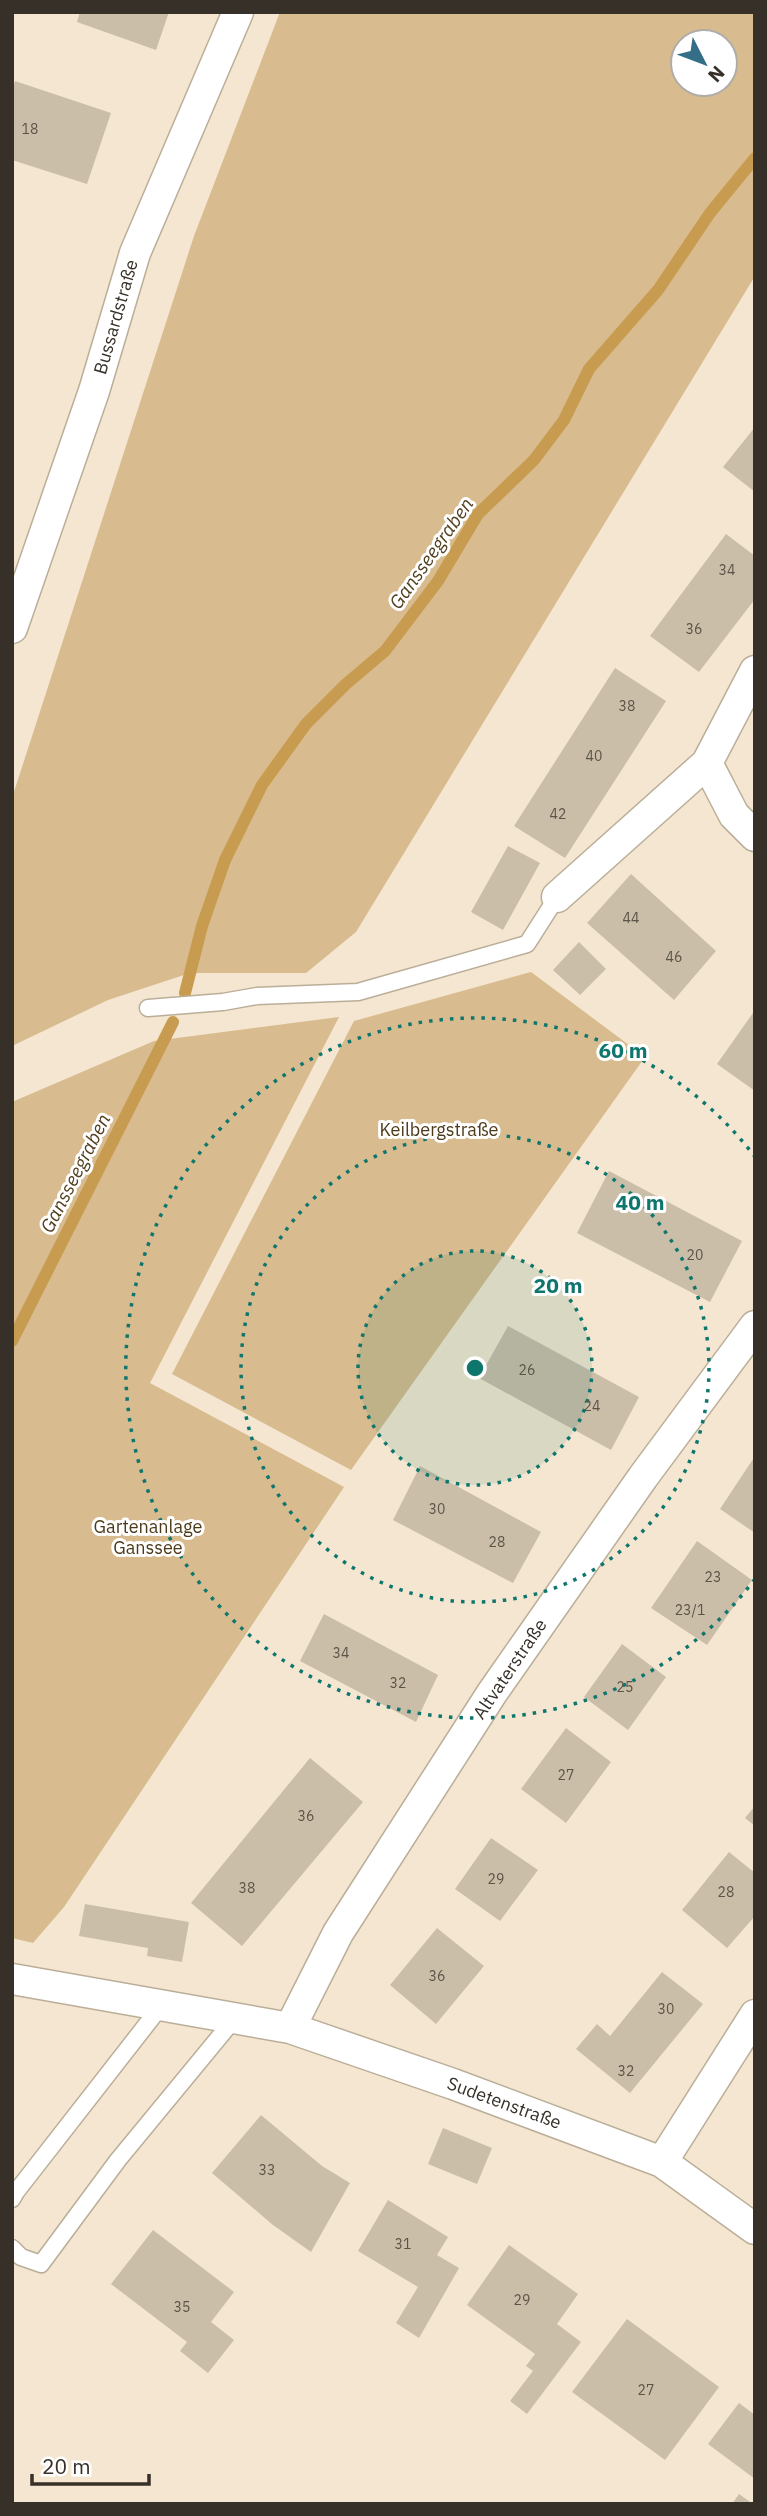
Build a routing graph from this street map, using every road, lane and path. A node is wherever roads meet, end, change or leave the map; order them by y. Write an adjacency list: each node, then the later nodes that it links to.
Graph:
1 (238, 12): 2 (street, Bussardstraße)
2 (12, 628)
3 (755, 671): 4 (street)
4 (707, 762): 5 (street); 6 (street)
5 (755, 835)
6 (557, 897): 7 (lane)
7 (148, 1008)
8 (755, 1326): 13 (street, Altvaterstraße)
9 (12, 1979): 10 (street, Sudetenstraße)
10 (161, 2007): 12 (street, Sudetenstraße); 15 (lane)
11 (755, 2015): 14 (street)
12 (235, 2018): 13 (street, Sudetenstraße); 17 (lane)
13 (290, 2028): 14 (street, Sudetenstraße)
14 (662, 2162): 16 (street, Sudetenstraße)
15 (12, 2199)
16 (755, 2230)
17 (16, 2253)

